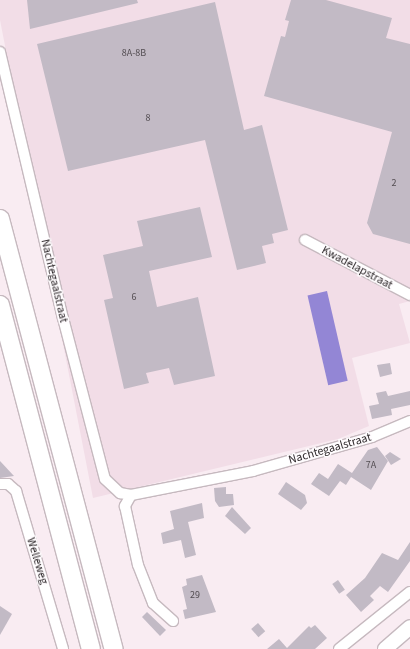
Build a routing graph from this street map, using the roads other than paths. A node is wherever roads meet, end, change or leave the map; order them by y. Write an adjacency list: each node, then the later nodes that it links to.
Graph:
1 (0, 52): 8 (street, Nachtegaalstraat)
2 (0, 218): 14 (highway)
3 (305, 240): 4 (street, Kwadelapstraat)
4 (410, 295)
5 (0, 305): 13 (highway)
6 (410, 421): 8 (street, Nachtegaalstraat)
7 (0, 484): 12 (street, Welleweg)
8 (131, 495): 10 (street)
9 (410, 592): 15 (street)
10 (173, 621)
11 (410, 627): 16 (main road)
12 (63, 649)
13 (91, 649)
14 (114, 649)
15 (338, 649)
16 (384, 649)

